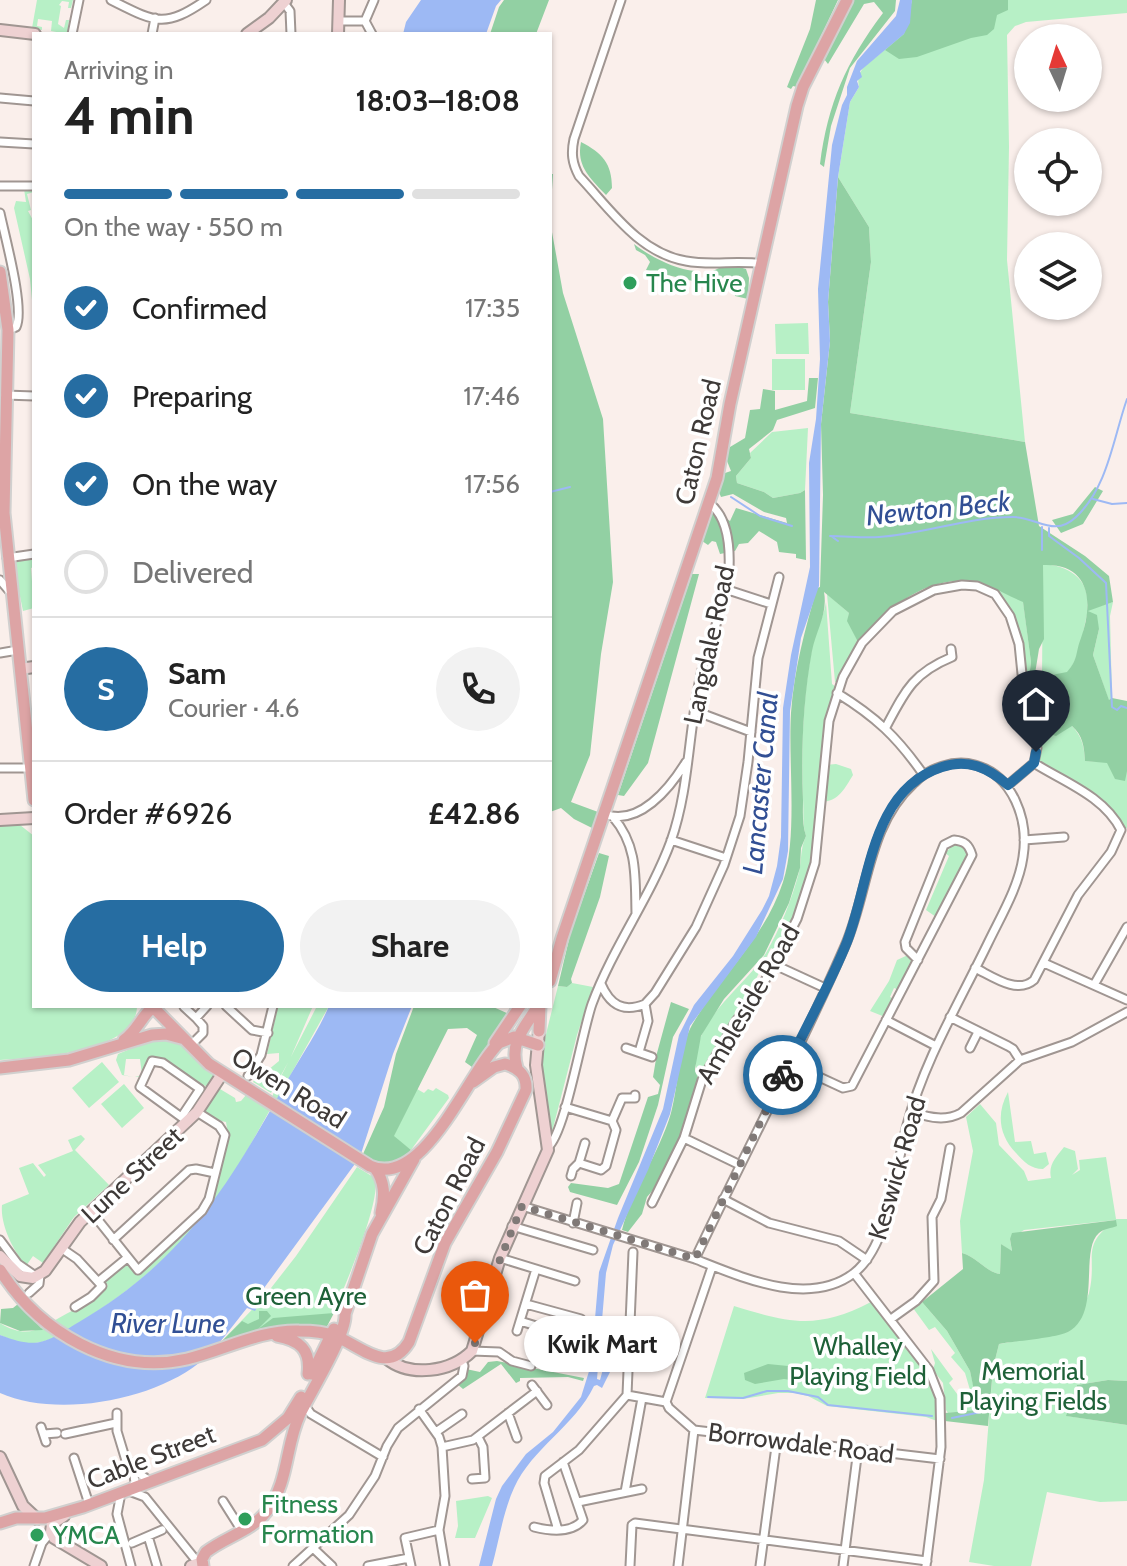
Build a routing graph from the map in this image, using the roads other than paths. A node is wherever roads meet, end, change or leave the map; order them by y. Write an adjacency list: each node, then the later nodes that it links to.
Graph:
1 (79, 0): 13 (street)
2 (111, 0): 9 (street)
3 (206, 0): 9 (street)
4 (339, 0): 10 (street)
5 (374, 0): 11 (street)
6 (621, 0): 27 (street)
7 (847, 0): 27 (main road, Caton Road)
8 (285, 1): 15 (street); 16 (street)
9 (155, 18): 14 (street)
10 (339, 21): 11 (street); 17 (street)
11 (365, 21): 18 (street)
12 (0, 30): 19 (street)
13 (72, 32)
14 (152, 32)
15 (249, 32)
16 (291, 32)
17 (338, 32)
18 (371, 32)
19 (32, 34)
20 (0, 98): 21 (street)
21 (32, 101)
22 (0, 142): 23 (street)
23 (32, 144)
24 (0, 186): 25 (street)
25 (32, 186)
26 (0, 213): 29 (street)
27 (762, 264): 34 (main road, Caton Road)
28 (0, 272): 29 (main road)
29 (8, 330): 30 (main road)
30 (3, 378): 31 (main road)
31 (5, 395): 32 (street); 33 (main road)
32 (32, 396)
33 (2, 443): 36 (main road)
34 (709, 503): 39 (street, Langdale Road); 60 (main road, Caton Road)
35 (32, 555): 36 (street)
36 (5, 563): 40 (main road)
37 (779, 577): 41 (street)
38 (0, 580): 40 (street)
39 (725, 589): 41 (street); 48 (street, Langdale Road)
40 (12, 594): 43 (main road)
41 (771, 604): 50 (street)
42 (951, 649): 49 (street)
43 (18, 650): 44 (street); 46 (main road)
44 (0, 653)
45 (32, 667): 46 (street)
46 (20, 669): 54 (main road)
47 (837, 693): 49 (street); 52 (street, Ambleside Road); 76 (street, Ambleside Road)
48 (695, 711): 50 (street); 51 (street, Langdale Road)
49 (886, 727): 55 (street)
50 (751, 732): 67 (street)
51 (688, 759): 58 (street); 59 (street, Langdale Road)
52 (1034, 763): 56 (street); 63 (street)
53 (0, 768): 54 (street)
54 (29, 768): 57 (main road)
55 (923, 774): 56 (street); 81 (street)
56 (1008, 785): 66 (street, Keswick Road)
57 (32, 787)
58 (670, 788): 59 (street); 60 (street)
59 (684, 793): 65 (street, Langdale Road)
60 (608, 815): 68 (street, Langdale Road); 72 (main road, Caton Road)
61 (32, 818): 62 (street)
62 (0, 820)
63 (1124, 829): 75 (street)
64 (1064, 837): 66 (street)
65 (671, 840): 67 (street); 69 (street, Langdale Road)
66 (1024, 840): 77 (street, Keswick Road)
67 (726, 858): 83 (street)
68 (637, 881): 69 (street); 70 (street, Langdale Road)
69 (653, 884): 70 (street, Langdale Road)
70 (636, 915): 79 (street, Langdale Road)
71 (1127, 927): 80 (street)
72 (562, 938): 73 (main road, Caton Road); 78 (main road, Caton Road)
73 (552, 955)
74 (918, 960): 74 (street); 97 (street)
75 (1044, 963): 77 (street); 80 (street)
76 (775, 965): 81 (street); 125 (street, Ambleside Road)
77 (975, 968): 94 (street, Keswick Road)
78 (552, 974)
79 (601, 984): 83 (street); 120 (street, Langdale Road)
80 (1094, 985): 82 (street)
81 (825, 988): 112 (street)
82 (1127, 1000)
83 (645, 1004): 107 (street)
84 (148, 1008): 102 (main road, Owen Road); 108 (main road)
85 (185, 1008): 95 (street)
86 (205, 1008): 95 (street)
87 (228, 1008): 100 (street)
88 (273, 1008): 100 (street)
89 (521, 1008): 109 (main road)
90 (523, 1008): 96 (main road)
91 (538, 1008): 96 (main road)
92 (539, 1008): 98 (main road)
93 (1127, 1012): 111 (street)
94 (950, 1017): 99 (street); 104 (street, Keswick Road)
95 (196, 1018): 102 (street)
96 (530, 1019): 98 (main road); 101 (main road)
97 (886, 1020): 104 (street); 112 (street)
98 (539, 1031): 103 (street)
99 (978, 1032): 106 (street); 111 (street)
100 (268, 1033): 116 (street)
101 (518, 1038): 103 (main road); 109 (main road); 114 (main road)
102 (187, 1043): 108 (main road); 115 (main road, Owen Road)
103 (538, 1045): 127 (street)
104 (936, 1046): 122 (street, Keswick Road)
105 (626, 1048): 107 (street)
106 (970, 1048)
107 (639, 1052): 110 (street)
108 (98, 1053): 113 (main road)
109 (489, 1054): 117 (main road)
110 (652, 1057)
111 (1020, 1060): 122 (street)
112 (789, 1063): 131 (street)
113 (0, 1068)
114 (517, 1068): 117 (main road); 172 (main road, Caton Road)
115 (222, 1074): 119 (street, Lune Street); 132 (main road, Owen Road)
116 (248, 1076)
117 (473, 1082): 129 (main road)
118 (635, 1095): 124 (street)
119 (201, 1096): 121 (street, Lune Street); 123 (street, Lune Street); 123 (street, Owen Road)
120 (565, 1107): 124 (street); 127 (street, Langdale Road)
121 (197, 1112): 123 (street, Lune Street); 133 (street)
122 (911, 1112): 152 (street, Keswick Road)
123 (185, 1119): 145 (street, Lune Street)
124 (612, 1121): 130 (street)
125 (684, 1138): 131 (street); 137 (street, Ambleside Road)
126 (585, 1143): 130 (street)
127 (548, 1147): 138 (street)
128 (950, 1148): 164 (street)
129 (416, 1155): 132 (main road); 140 (main road)
130 (579, 1163): 134 (street)
131 (740, 1165): 135 (street)
132 (372, 1167): 140 (main road)
133 (215, 1173): 144 (street); 149 (street)
134 (571, 1176)
135 (723, 1199): 151 (street); 152 (street)
136 (577, 1203): 141 (street)
137 (652, 1203)
138 (522, 1206): 141 (street, Keswick Road); 142 (street)
139 (98, 1220): 144 (street)
140 (382, 1220): 169 (main road)
141 (573, 1223): 151 (street, Keswick Road)
142 (512, 1226): 146 (street); 150 (street)
143 (0, 1240): 157 (street)
144 (113, 1240): 149 (street)
145 (61, 1248): 157 (street, Lune Street); 158 (street)
146 (593, 1250)
147 (633, 1252): 170 (street)
148 (0, 1256): 157 (street)
149 (127, 1258): 158 (street)
150 (500, 1258): 154 (street); 171 (street)
151 (695, 1259): 153 (street, Keswick Road)
152 (867, 1260): 156 (street, Keswick Road)
153 (712, 1267): 156 (street, Keswick Road); 179 (street)
154 (536, 1269): 159 (street); 161 (street)
155 (0, 1270): 167 (main road)
156 (854, 1273): 164 (street)
157 (38, 1275): 160 (street, Lune Street)
158 (99, 1281): 162 (street)
159 (575, 1281)
160 (29, 1293)
161 (526, 1304): 163 (street); 165 (street)
162 (75, 1307)
163 (581, 1319)
164 (891, 1319): 200 (street)
165 (520, 1321): 166 (street); 173 (street)
166 (517, 1331)
167 (268, 1334): 169 (main road); 176 (main road)
168 (615, 1335): 170 (street)
169 (335, 1336): 172 (main road); 176 (main road, Cable Street); 180 (main road)
170 (628, 1336): 177 (street)
171 (472, 1351): 174 (street); 175 (street)
172 (386, 1358): 174 (street)
173 (567, 1358)
174 (461, 1359): 182 (street)
175 (531, 1366)
176 (306, 1385): 194 (main road, Cable Street)
177 (627, 1395): 178 (street); 201 (street)
178 (642, 1398): 179 (street); 207 (street)
179 (666, 1402): 187 (street, Borrowdale Road)
180 (304, 1405): 191 (main road); 197 (street)
181 (547, 1405): 184 (street)
182 (419, 1409): 188 (street); 197 (street)
183 (117, 1413): 186 (street)
184 (508, 1413): 190 (street); 192 (street)
185 (462, 1414): 188 (street)
186 (116, 1423): 189 (street); 199 (street)
187 (694, 1430): 193 (street, Borrowdale Road); 221 (street)
188 (436, 1432): 195 (street)
189 (43, 1435)
190 (478, 1437): 195 (street); 203 (street)
191 (292, 1438): 194 (main road); 220 (main road)
192 (517, 1438)
193 (777, 1439): 196 (street, Borrowdale Road); 224 (street)
194 (262, 1440): 204 (main road, Cable Street)
195 (442, 1447): 218 (street)
196 (858, 1449): 200 (street, Borrowdale Road); 227 (street)
197 (383, 1457): 226 (street)
198 (74, 1458): 210 (street)
199 (127, 1459): 204 (street); 206 (street)
200 (940, 1459): 229 (street)
201 (563, 1462): 209 (street); 219 (street)
202 (1, 1464): 211 (street)
203 (472, 1479)
204 (151, 1482): 206 (main road, Cable Street)
205 (642, 1489): 207 (street)
206 (126, 1491): 210 (main road, Cable Street); 230 (street); 233 (street)
207 (625, 1492): 209 (street)
208 (223, 1501): 220 (street)
209 (578, 1502): 219 (street)
210 (89, 1504): 212 (main road, Cable Street)
211 (23, 1506): 213 (street); 214 (street)
212 (76, 1509): 214 (main road, Cable Street); 222 (street)
213 (16, 1518): 214 (main road, Cable Street); 215 (main road)
214 (37, 1519)
215 (0, 1523)
216 (534, 1527): 219 (street)
217 (162, 1530): 223 (street)
218 (439, 1530): 228 (street); 238 (street)
219 (558, 1530)
220 (242, 1531): 230 (main road)
221 (683, 1531): 224 (street); 239 (street); 240 (street)
222 (51, 1532): 231 (street); 232 (street)
223 (148, 1536): 225 (street); 234 (street)
224 (764, 1540): 227 (street); 241 (street)
225 (132, 1543)
226 (314, 1549): 235 (street); 236 (street)
227 (845, 1551): 229 (street); 242 (street)
228 (410, 1562): 237 (street)
229 (927, 1563)
230 (198, 1565)
231 (34, 1566)
232 (101, 1566)
233 (131, 1566)
234 (157, 1566)
235 (293, 1566)
236 (332, 1566)
237 (368, 1566)
238 (445, 1566)
239 (630, 1566)
240 (678, 1566)
241 (760, 1566)
242 (843, 1566)

